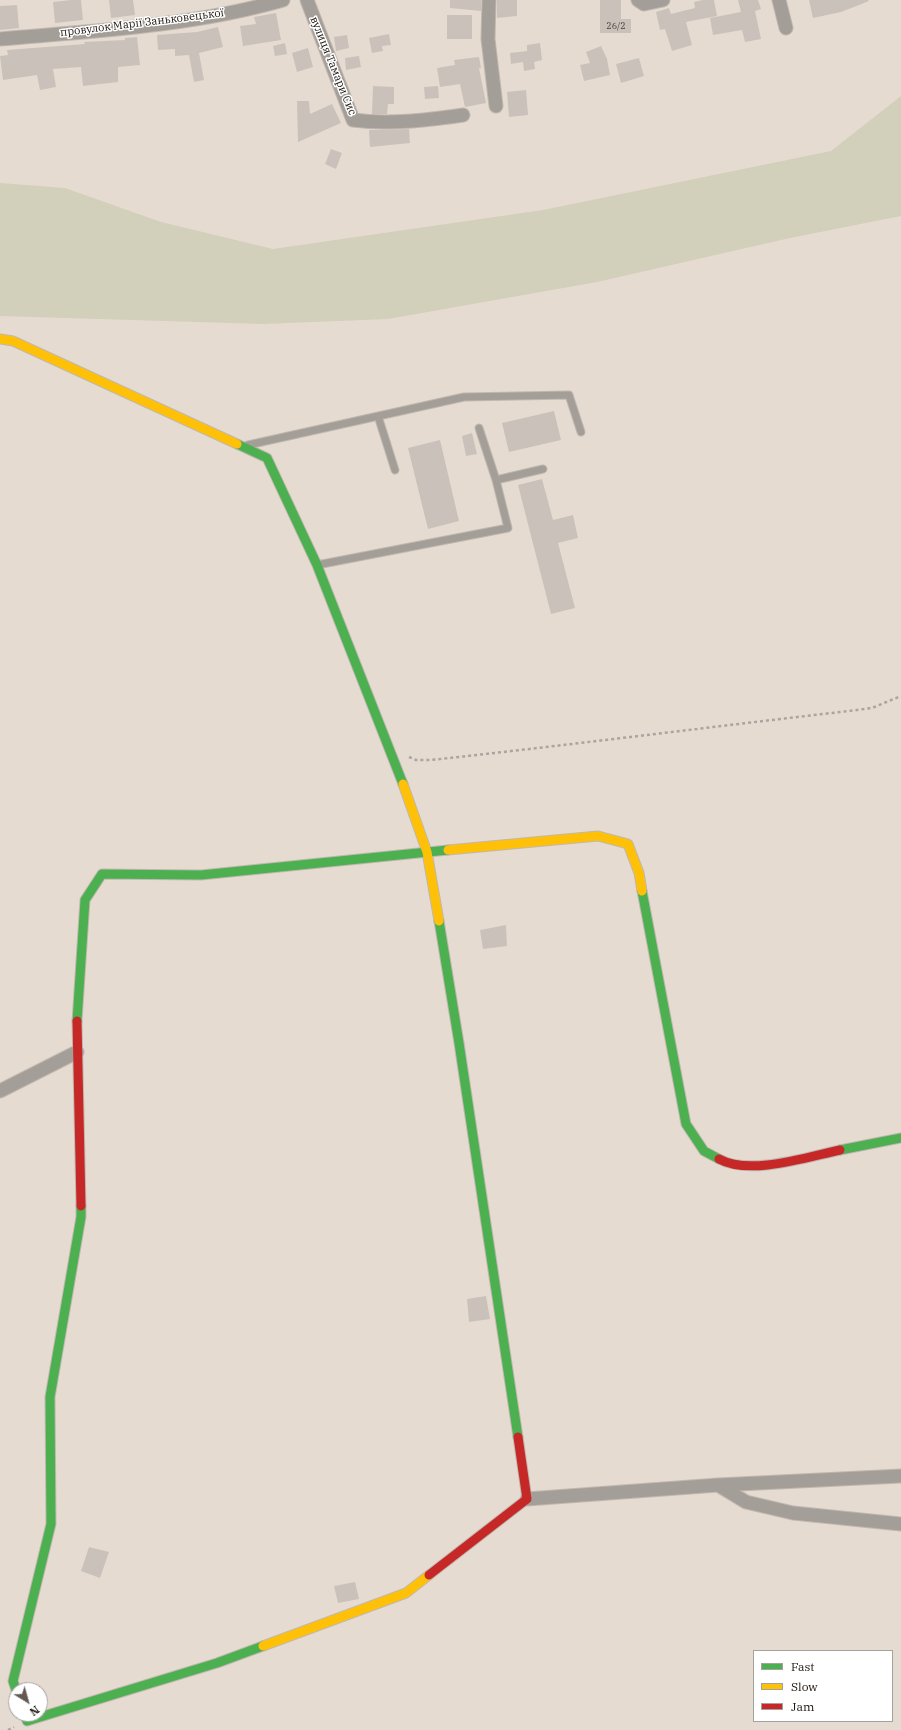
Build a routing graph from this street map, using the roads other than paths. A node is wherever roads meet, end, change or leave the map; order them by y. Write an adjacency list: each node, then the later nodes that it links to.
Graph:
1 (283, 0): 8 (street, провулок Марії Заньковецької)
2 (307, 0): 10 (street, вулиця Тамари Сис)
3 (489, 0): 9 (street)
4 (663, 0): 6 (street)
5 (779, 0): 7 (street)
6 (639, 1)
7 (786, 28)
8 (0, 39)
9 (496, 106)
10 (463, 115)
11 (0, 339): 15 (street)
12 (378, 416): 14 (lane); 15 (lane); 17 (lane)
13 (479, 428): 18 (lane)
14 (581, 432)
15 (242, 446): 19 (street)
16 (543, 469): 18 (lane)
17 (395, 470)
18 (496, 480): 19 (lane)
19 (317, 565): 20 (street)
20 (427, 852): 21 (street); 23 (street); 26 (street)
21 (77, 1052): 22 (street); 28 (street)
22 (0, 1091)
23 (901, 1138)
24 (901, 1476): 25 (street)
25 (718, 1485): 26 (street); 27 (street)
26 (527, 1499): 29 (street)
27 (901, 1524)
28 (13, 1682)
29 (48, 1715)

